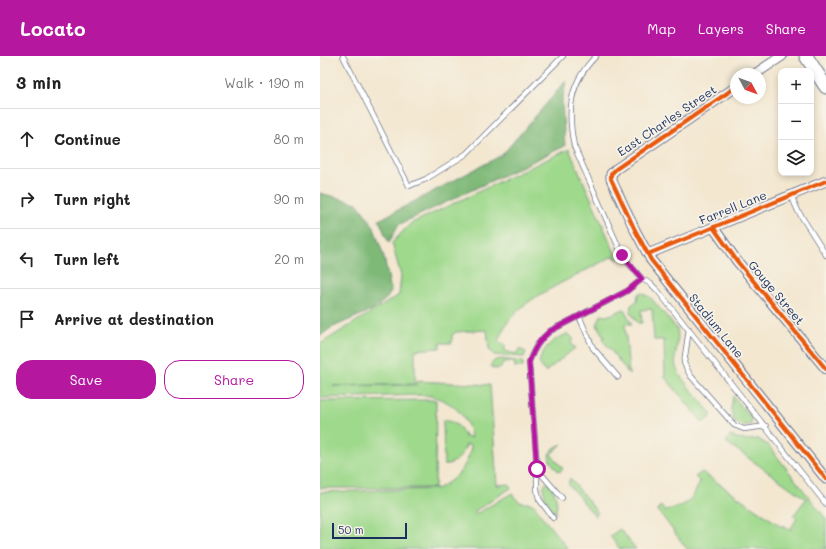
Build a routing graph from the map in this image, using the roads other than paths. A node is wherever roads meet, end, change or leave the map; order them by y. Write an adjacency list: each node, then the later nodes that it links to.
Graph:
1 (343, 56): 2 (lane)
2 (563, 56)
3 (596, 56): 15 (lane)
4 (782, 56): 6 (street)
5 (806, 56): 7 (main road)
6 (764, 68)
7 (826, 87)
8 (730, 91): 9 (street, East Charles Street)
9 (611, 174): 13 (street, Stadium Lane)
10 (826, 181): 11 (street, Farrell Lane)
11 (791, 195): 12 (street, Farrell Lane); 14 (lane)
12 (713, 227): 13 (street, Farrell Lane); 18 (street, Gouge Street)
13 (648, 254): 22 (street, Stadium Lane)
14 (826, 255)
15 (642, 279): 16 (lane); 17 (lane)
16 (579, 316): 19 (lane); 21 (lane)
17 (689, 329): 20 (lane); 20 (lane)
18 (826, 369)
19 (618, 377)
20 (766, 426): 24 (lane)
21 (537, 469): 23 (lane); 25 (lane)
22 (826, 479)
23 (562, 498)
24 (826, 504)
25 (553, 518)

